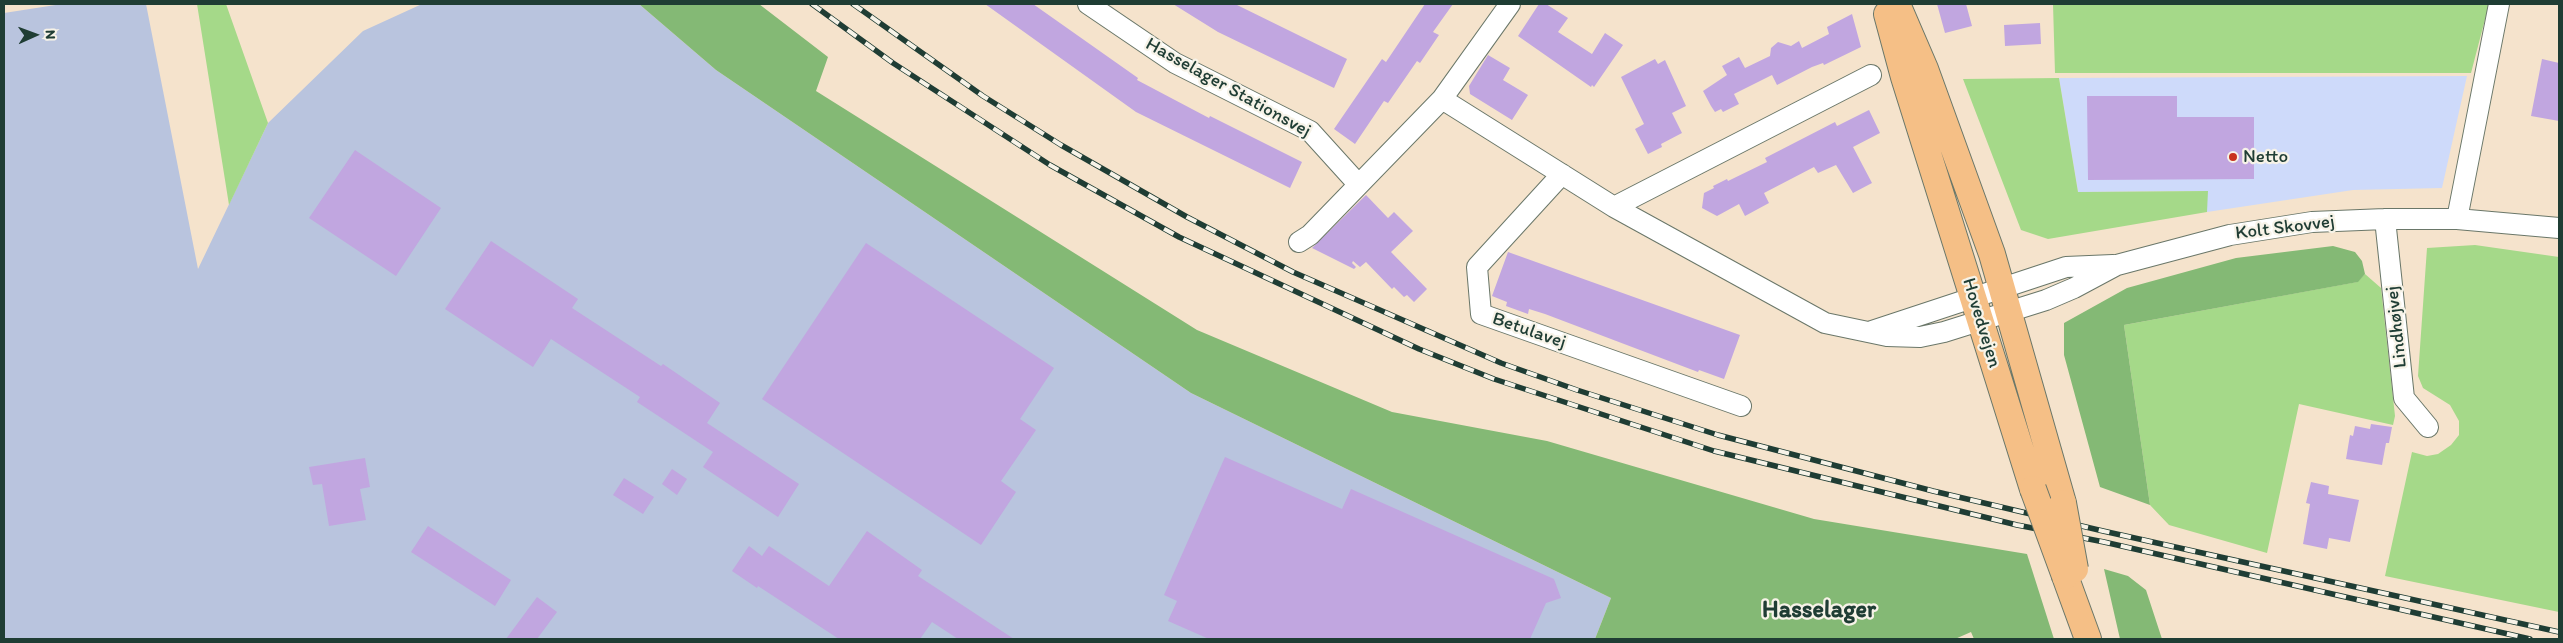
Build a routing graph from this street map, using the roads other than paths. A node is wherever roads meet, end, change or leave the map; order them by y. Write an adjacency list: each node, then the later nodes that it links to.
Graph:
1 (1088, 4): 9 (street, Hasselager Stationsvej)
2 (1510, 4): 7 (street)
3 (1884, 4): 16 (main road, Hovedvejen)
4 (1897, 4): 15 (main road, Hovedvejen)
5 (2499, 4): 12 (street)
6 (1871, 75): 10 (street)
7 (1442, 99): 8 (street); 9 (street)
8 (1562, 174): 10 (street); 17 (street, Betulavej)
9 (1358, 184): 14 (street)
10 (1614, 207): 16 (street)
11 (2385, 219): 12 (street, Kolt Skovvej); 15 (street, Kolt Skovvej); 18 (street, Lindhøjvej)
12 (2457, 219): 13 (street, Kolt Skovvej)
13 (2559, 228)
14 (1299, 242)
15 (2005, 299): 16 (street, Kolt Skovvej); 19 (main road, Hovedvejen, bridge)
16 (1976, 309): 19 (main road, Hovedvejen, bridge)
17 (1741, 406)
18 (2428, 427)
19 (2071, 578): 20 (main road, Hovedvejen)
20 (2088, 639)

